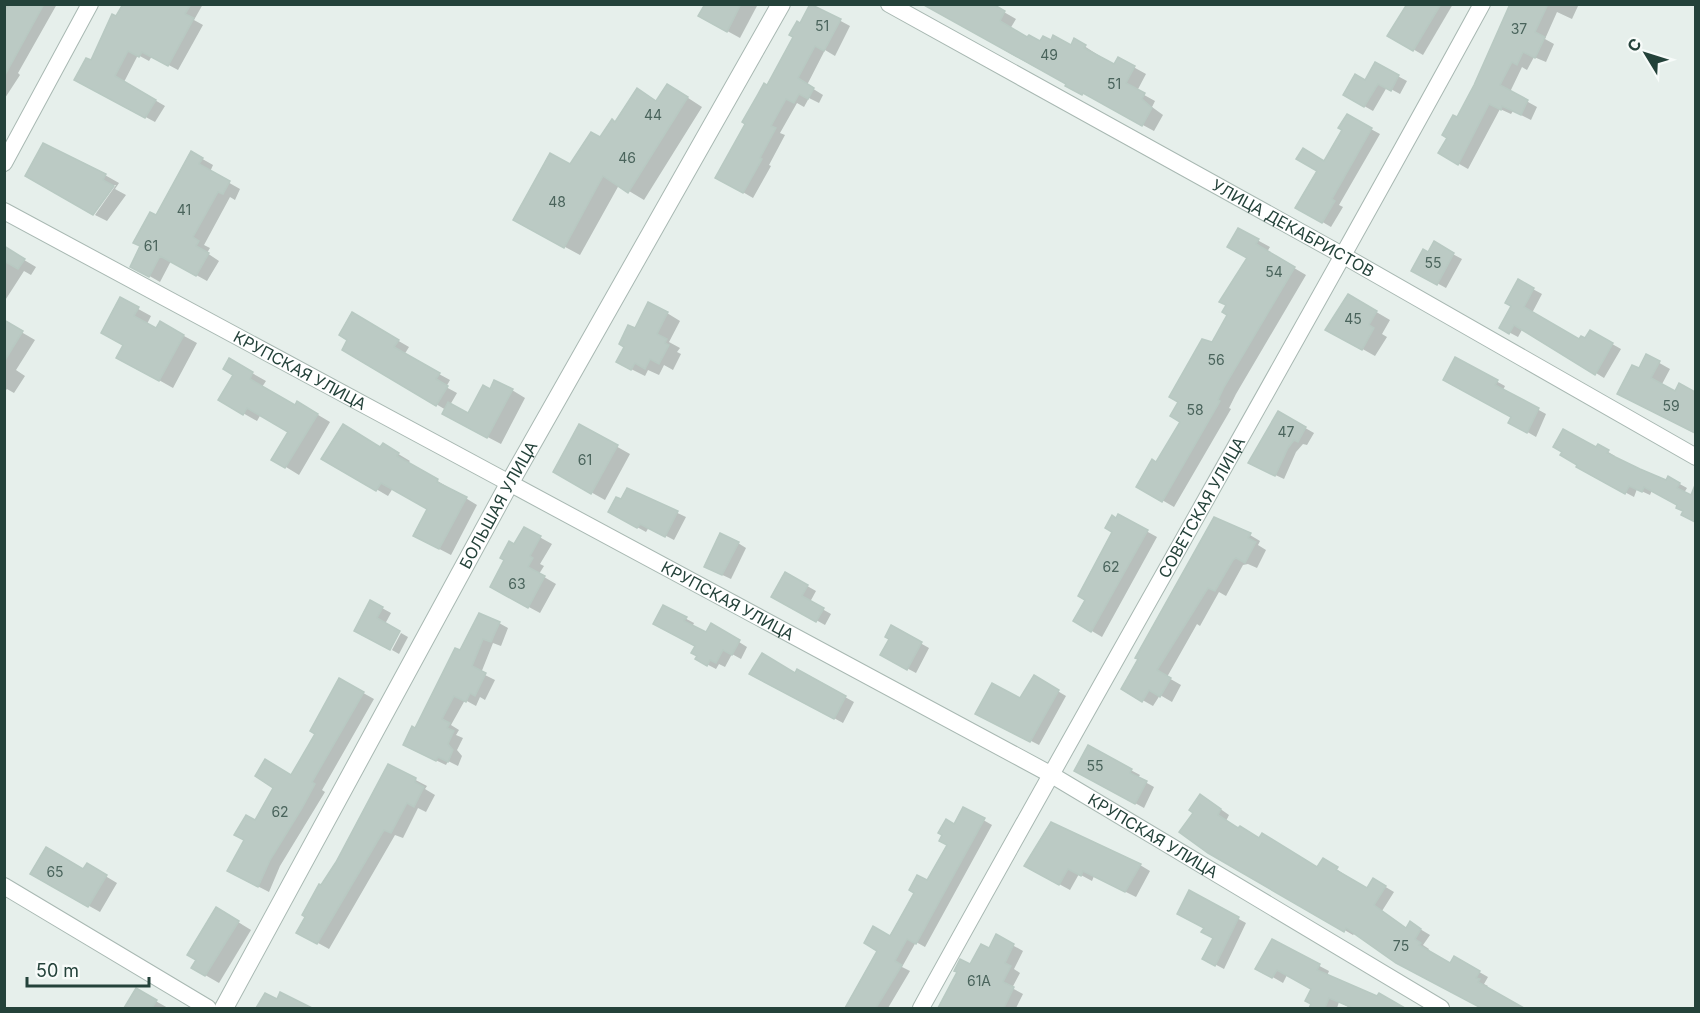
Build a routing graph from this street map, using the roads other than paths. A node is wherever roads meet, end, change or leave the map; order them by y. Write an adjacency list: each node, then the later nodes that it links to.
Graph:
1 (90, 4): 5 (street)
2 (781, 4): 9 (street, БОЛЬШАЯ УЛИЦА)
3 (889, 4): 7 (street, УЛИЦА ДЕКАБРИСТОВ)
4 (1482, 4): 7 (street, СОВЕТСКАЯ УЛИЦА)
5 (4, 163)
6 (4, 211): 9 (street, КРУПСКАЯ УЛИЦА)
7 (1344, 256): 8 (street, УЛИЦА ДЕКАБРИСТОВ); 10 (street, СОВЕТСКАЯ УЛИЦА)
8 (1695, 457)
9 (509, 484): 10 (street, КРУПСКАЯ УЛИЦА); 13 (street, БОЛЬШАЯ УЛИЦА)
10 (1050, 774): 14 (street, СОВЕТСКАЯ УЛИЦА); 15 (street, КРУПСКАЯ УЛИЦА)
11 (4, 886): 12 (street)
12 (208, 1008)
13 (224, 1008)
14 (921, 1008)
15 (1441, 1008)

